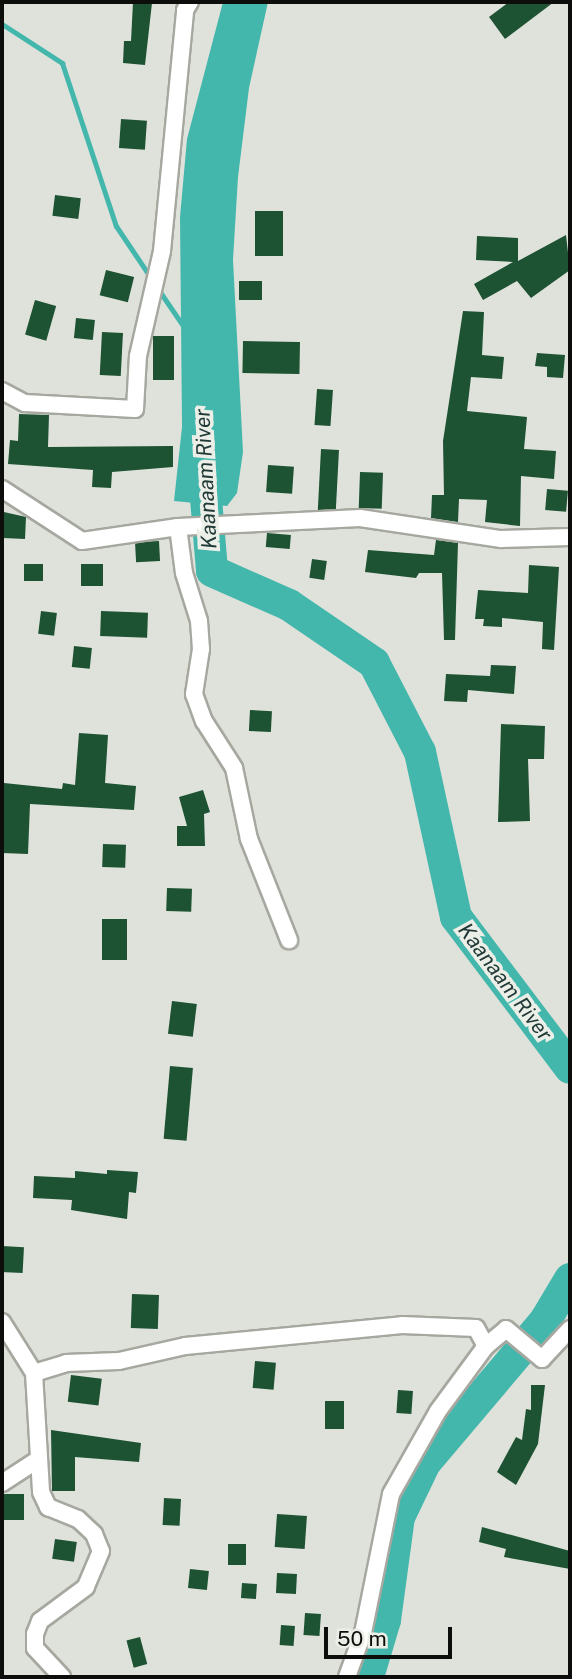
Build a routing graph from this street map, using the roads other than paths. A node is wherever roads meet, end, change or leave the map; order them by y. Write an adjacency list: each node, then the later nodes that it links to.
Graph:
1 (190, 2): 2 (street)
2 (2, 391)
3 (2, 489): 4 (street)
4 (178, 527): 5 (street); 6 (street)
5 (570, 537)
6 (289, 940)
7 (2, 1322): 10 (street)
8 (570, 1329): 9 (street)
9 (486, 1346): 10 (street); 14 (street)
10 (34, 1373): 11 (street)
11 (38, 1459): 12 (street); 13 (street)
12 (2, 1483)
13 (62, 1677)
14 (347, 1677)

